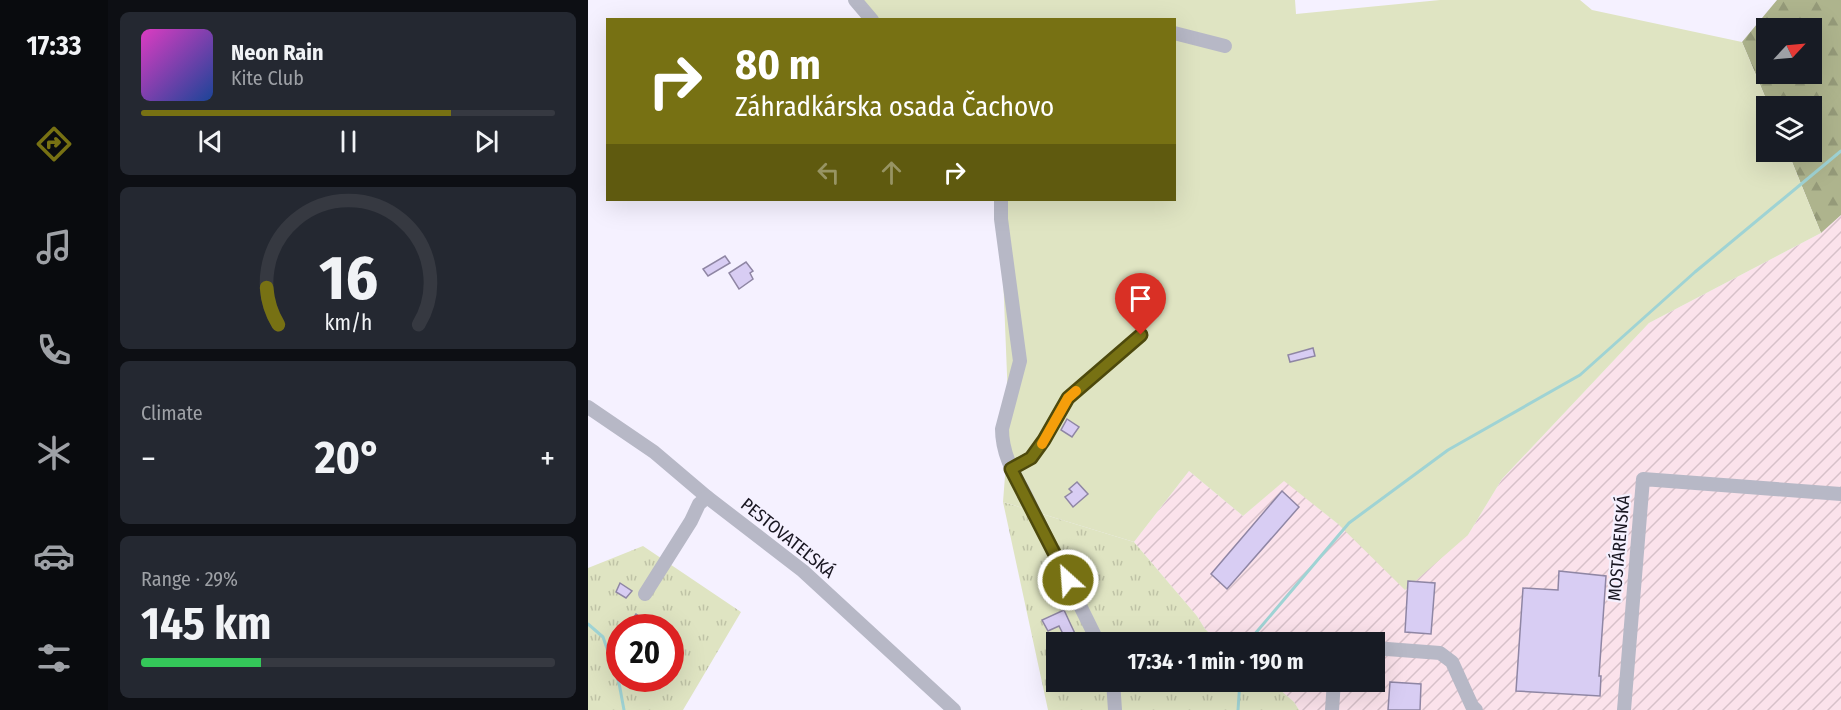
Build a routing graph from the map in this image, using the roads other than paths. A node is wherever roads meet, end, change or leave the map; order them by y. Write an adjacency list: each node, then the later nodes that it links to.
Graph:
1 (855, 0): 2 (street)
2 (870, 18)
3 (1176, 33): 4 (street)
4 (1225, 45)
5 (1001, 201): 8 (street)
6 (1141, 335): 8 (street)
7 (588, 407): 10 (street, PESTOVATEĽSKÁ)
8 (1011, 469): 12 (street)
9 (1841, 494): 20 (street, MOSTÁRENSKÁ)
10 (707, 497): 11 (street); 16 (street, PESTOVATEĽSKÁ)
11 (645, 594)
12 (1093, 632)
13 (1385, 649): 19 (street)
14 (1114, 692): 17 (street)
15 (1333, 692): 18 (street)
16 (954, 710)
17 (1115, 710)
18 (1332, 710)
19 (1476, 710)
20 (1624, 710): 21 (street)
21 (1634, 710)

